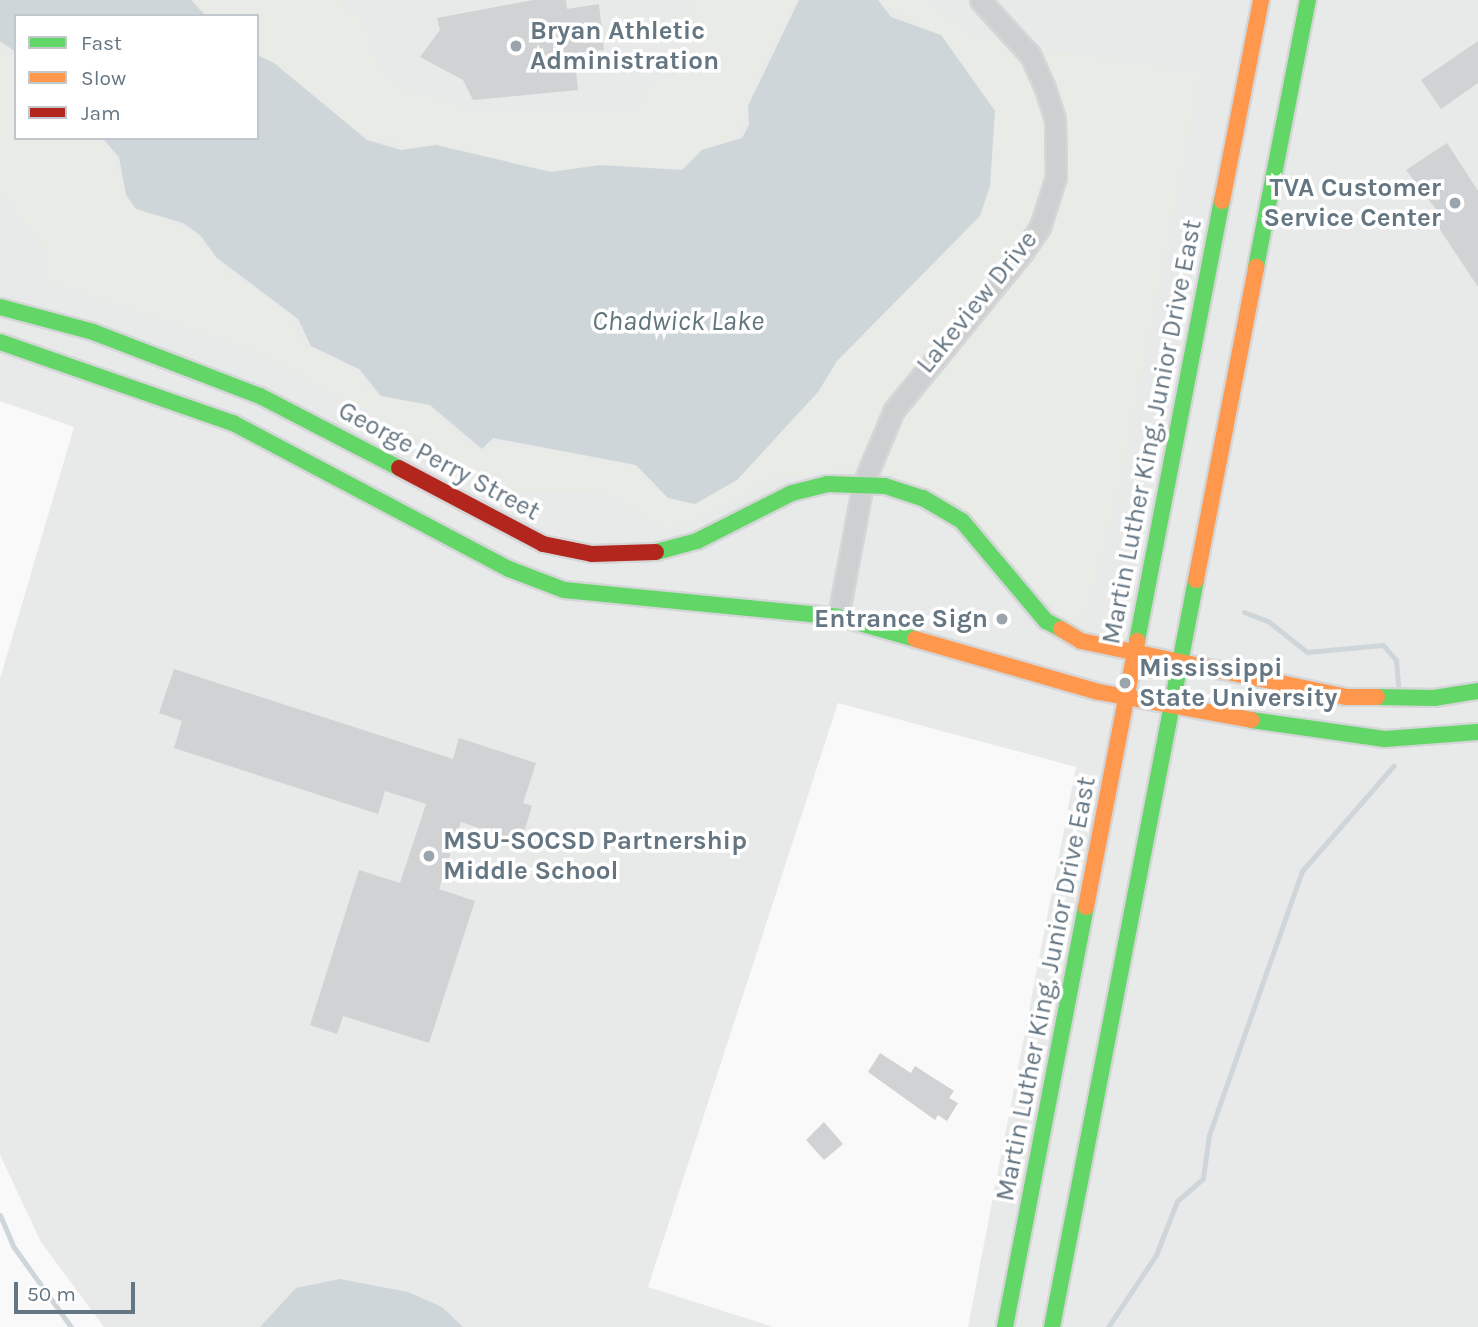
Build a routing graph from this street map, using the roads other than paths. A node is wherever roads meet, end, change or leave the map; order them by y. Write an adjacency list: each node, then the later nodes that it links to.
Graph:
1 (980, 0): 6 (street, Lakeview Drive)
2 (1261, 0): 8 (street, Martin Luther King, Junior Drive East)
3 (1308, 0): 9 (street)
4 (0, 307): 6 (street, George Perry Street)
5 (0, 342): 7 (street)
6 (863, 484): 7 (street, Lakeview Drive); 8 (street, George Perry Street)
7 (838, 617): 11 (street)
8 (1134, 656): 9 (street, George Perry Street); 11 (street, Martin Luther King, Junior Drive East)
9 (1179, 666): 10 (street, George Perry Street); 12 (street)
10 (1478, 691)
11 (1126, 698): 12 (street); 14 (street, Martin Luther King, Junior Drive East)
12 (1173, 704): 13 (street); 15 (street)
13 (1478, 732)
14 (1005, 1327)
15 (1052, 1327)

